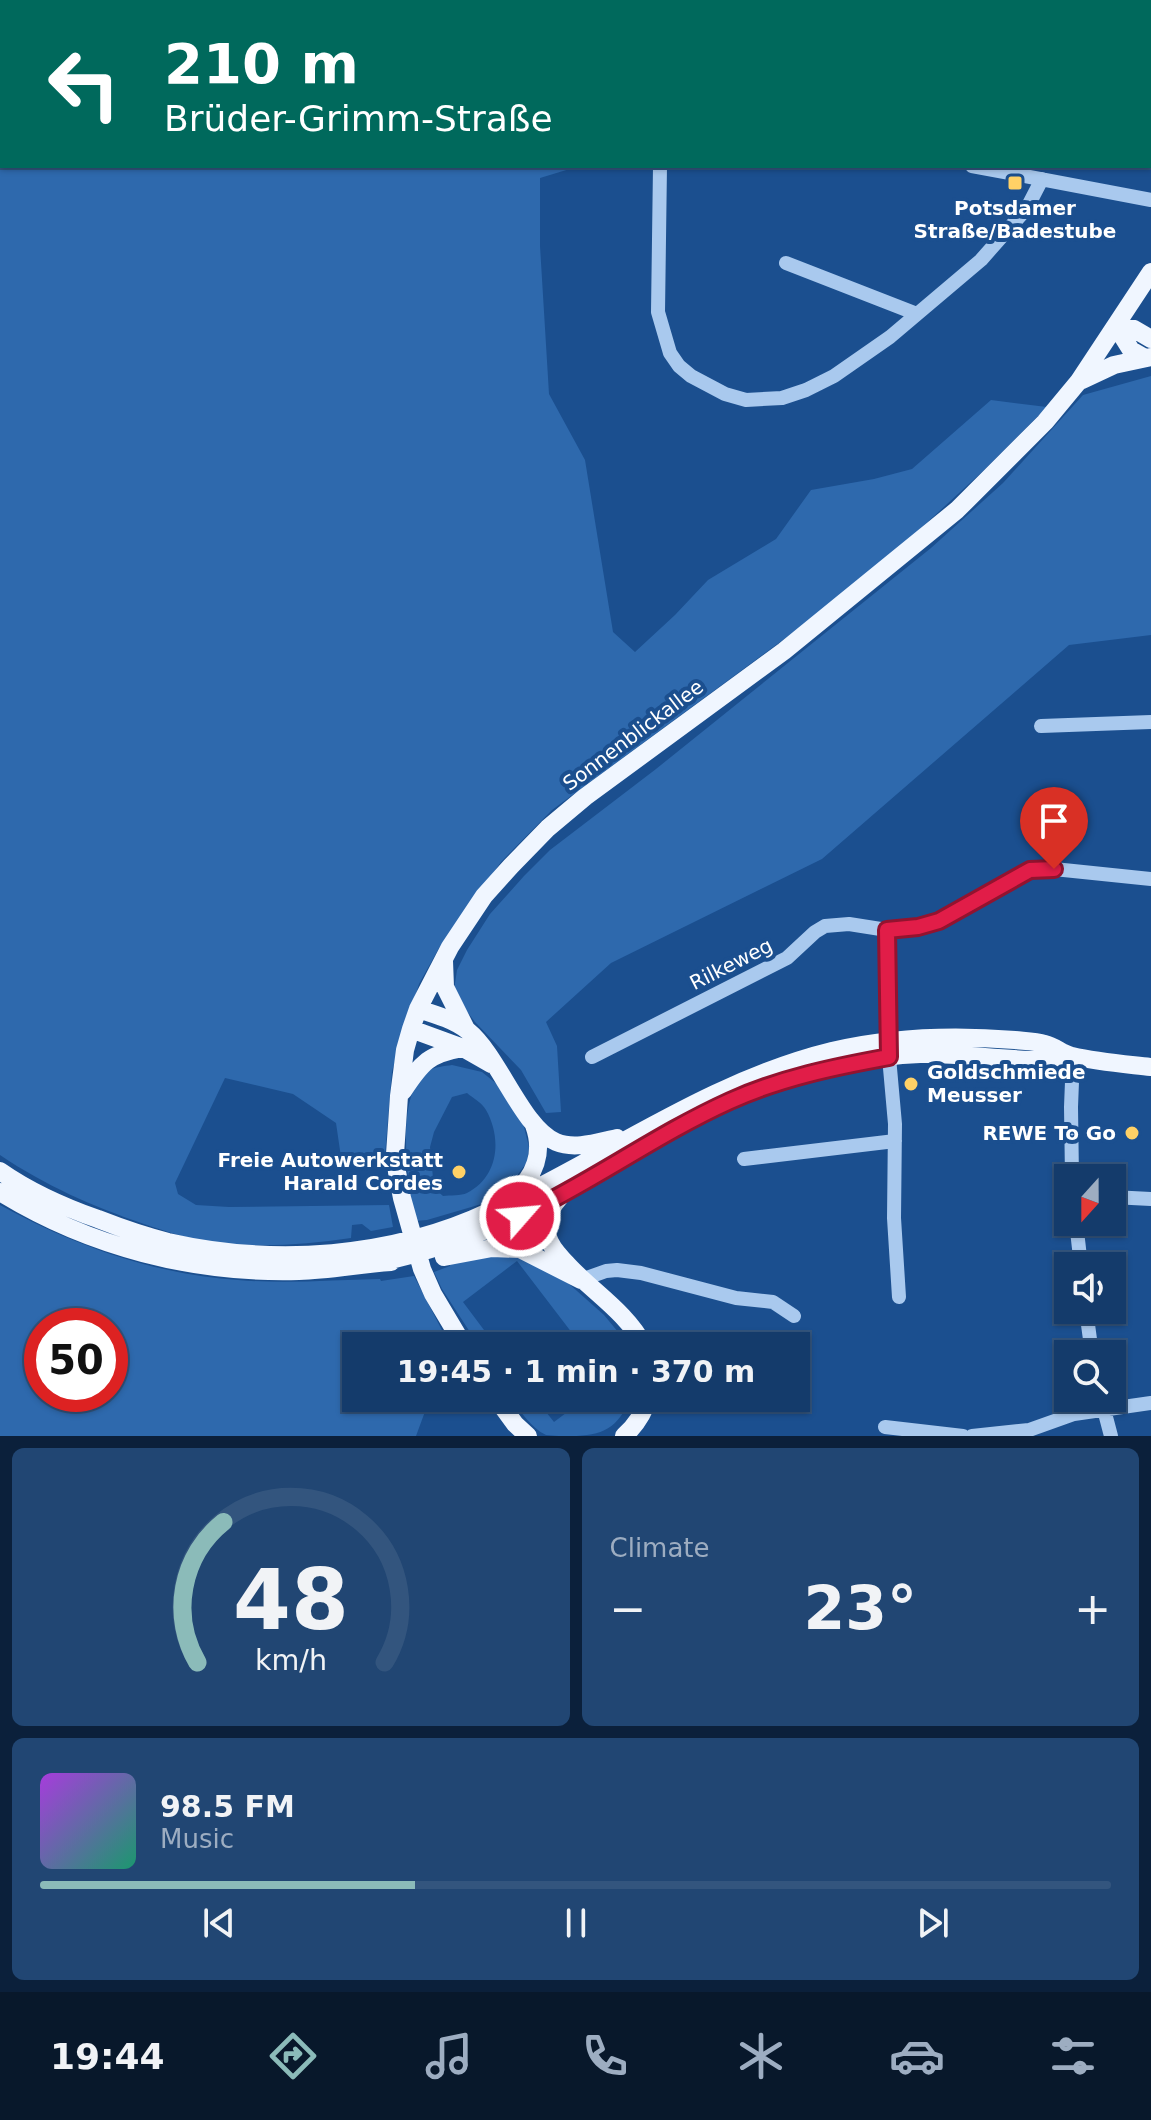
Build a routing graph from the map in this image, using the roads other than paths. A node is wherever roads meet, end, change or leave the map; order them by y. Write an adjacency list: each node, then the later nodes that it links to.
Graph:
1 (660, 168): 7 (street)
2 (983, 168): 3 (street)
3 (1042, 179): 4 (street); 7 (street)
4 (1151, 200)
5 (786, 263): 7 (street)
6 (1151, 272): 8 (main road, Sonnenblickallee)
7 (917, 314)
8 (1116, 326): 9 (main road); 10 (main road); 11 (main road, Sonnenblickallee)
9 (1151, 339)
10 (1148, 358): 11 (main road)
11 (1079, 381): 16 (main road, Sonnenblickallee)
12 (1151, 722): 13 (street)
13 (1041, 726)
14 (1151, 879): 15 (street, Rilkeweg)
15 (887, 930): 20 (street); 22 (street, Rilkeweg)
16 (444, 958): 17 (main road, Sonnenblickallee); 19 (main road)
17 (418, 1009): 18 (main road, Sonnenblickallee); 19 (main road)
18 (411, 1029): 19 (main road); 24 (main road, Sonnenblickallee)
19 (465, 1039): 24 (main road); 25 (main road)
20 (889, 1049): 21 (main road); 26 (main road); 27 (street); 32 (main road)
21 (1073, 1056): 23 (main road); 29 (street)
22 (592, 1057)
23 (1151, 1067)
24 (399, 1096): 41 (main road, Sonnenblickallee)
25 (533, 1123): 26 (main road); 35 (main road)
26 (640, 1133): 35 (main road)
27 (895, 1141): 28 (street); 39 (street)
28 (744, 1159)
29 (1072, 1164)
30 (0, 1171): 37 (main road)
31 (0, 1192): 37 (main road)
32 (562, 1195): 36 (main road); 38 (main road)
33 (1126, 1198): 34 (street)
34 (1151, 1199)
35 (489, 1212): 36 (main road)
36 (444, 1244): 37 (main road); 37 (main road); 38 (main road)
37 (380, 1254)
38 (581, 1280): 40 (street); 42 (main road)
39 (899, 1297)
40 (794, 1316)
41 (456, 1332)
42 (636, 1332)
43 (1151, 1403): 44 (street)
44 (1126, 1404)
45 (506, 1412): 50 (main road)
46 (642, 1412): 51 (main road)
47 (1080, 1412): 53 (street)
48 (1104, 1412): 54 (street)
49 (885, 1427): 52 (street)
50 (528, 1436)
51 (624, 1436)
52 (963, 1436)
53 (972, 1436)
54 (1111, 1436)

